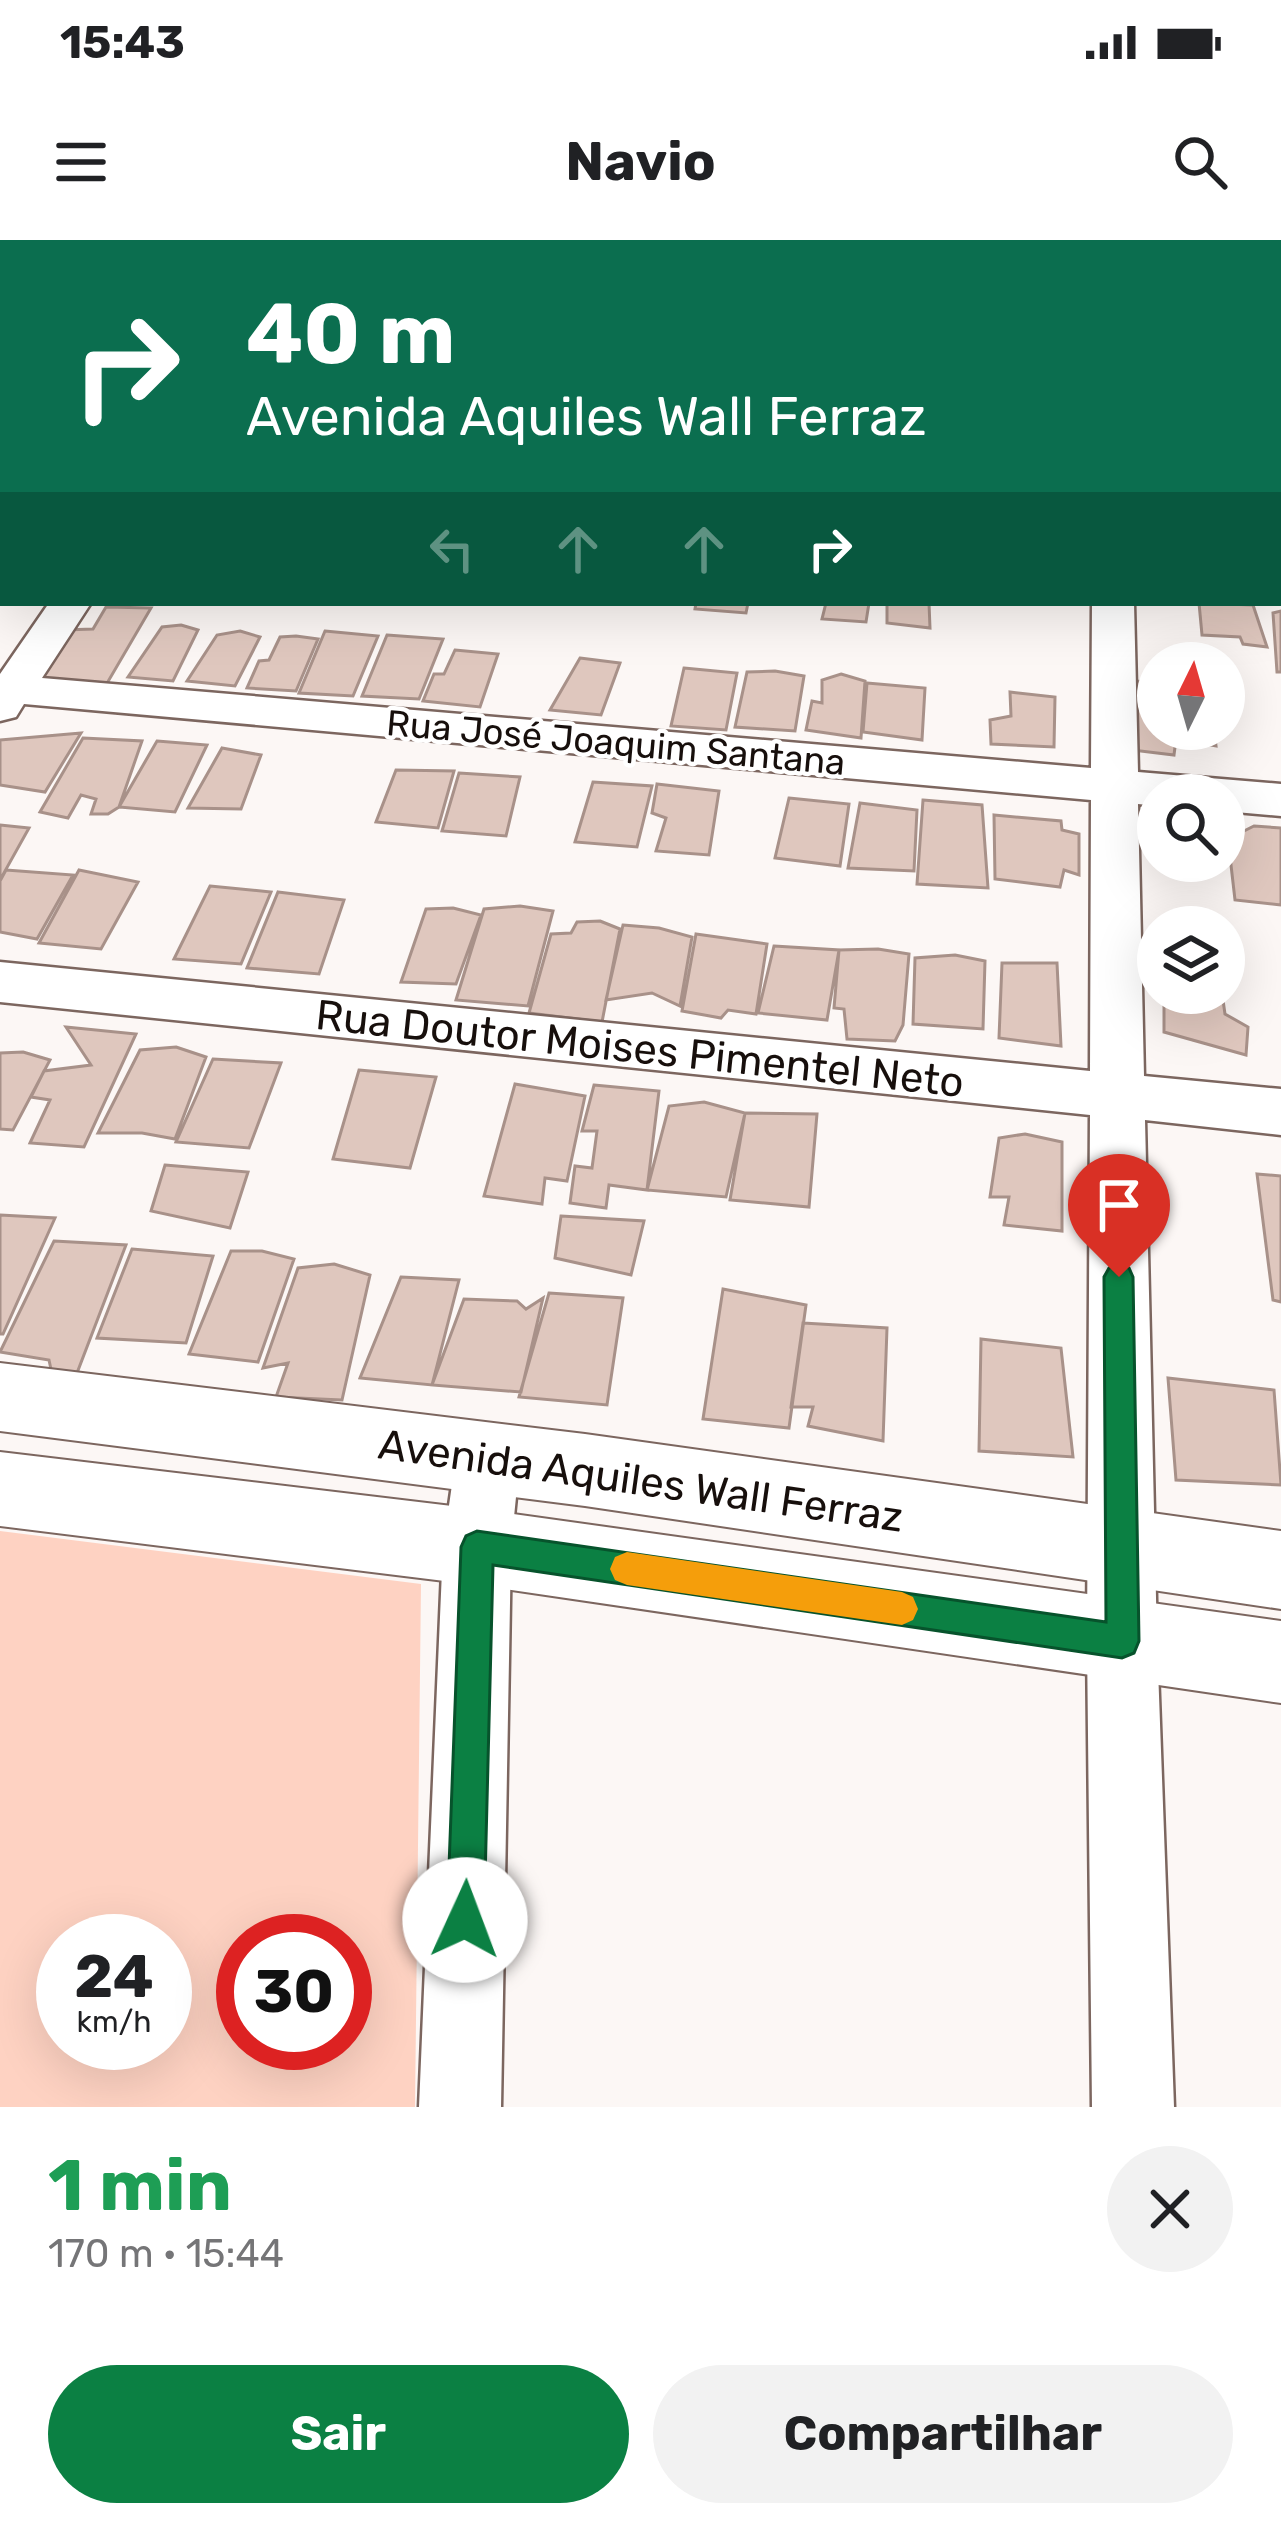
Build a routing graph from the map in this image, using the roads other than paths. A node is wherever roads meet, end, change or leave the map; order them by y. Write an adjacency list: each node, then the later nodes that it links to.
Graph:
1 (68, 606): 3 (street)
2 (1113, 606): 4 (street)
3 (6, 698): 4 (street, Rua José Joaquim Santana)
4 (1112, 785): 5 (street, Rua José Joaquim Santana); 9 (street)
5 (1137, 787)
6 (1245, 797): 7 (street, Rua José Joaquim Santana)
7 (1281, 800)
8 (0, 982): 9 (street, Rua Doutor Moises Pimentel Neto)
9 (1116, 1096): 10 (street, Rua Doutor Moises Pimentel Neto); 15 (street)
10 (1281, 1112)
11 (0, 1397): 12 (main road, Avenida Aquiles Wall Ferraz)
12 (488, 1456): 14 (street); 15 (main road, Avenida Aquiles Wall Ferraz)
13 (0, 1490): 14 (main road)
14 (477, 1547): 17 (main road); 19 (street)
15 (1124, 1548): 16 (main road, Avenida Aquiles Wall Ferraz); 17 (street)
16 (1281, 1570)
17 (1122, 1641): 18 (main road); 20 (street)
18 (1281, 1662)
19 (460, 2107)
20 (1132, 2107)

